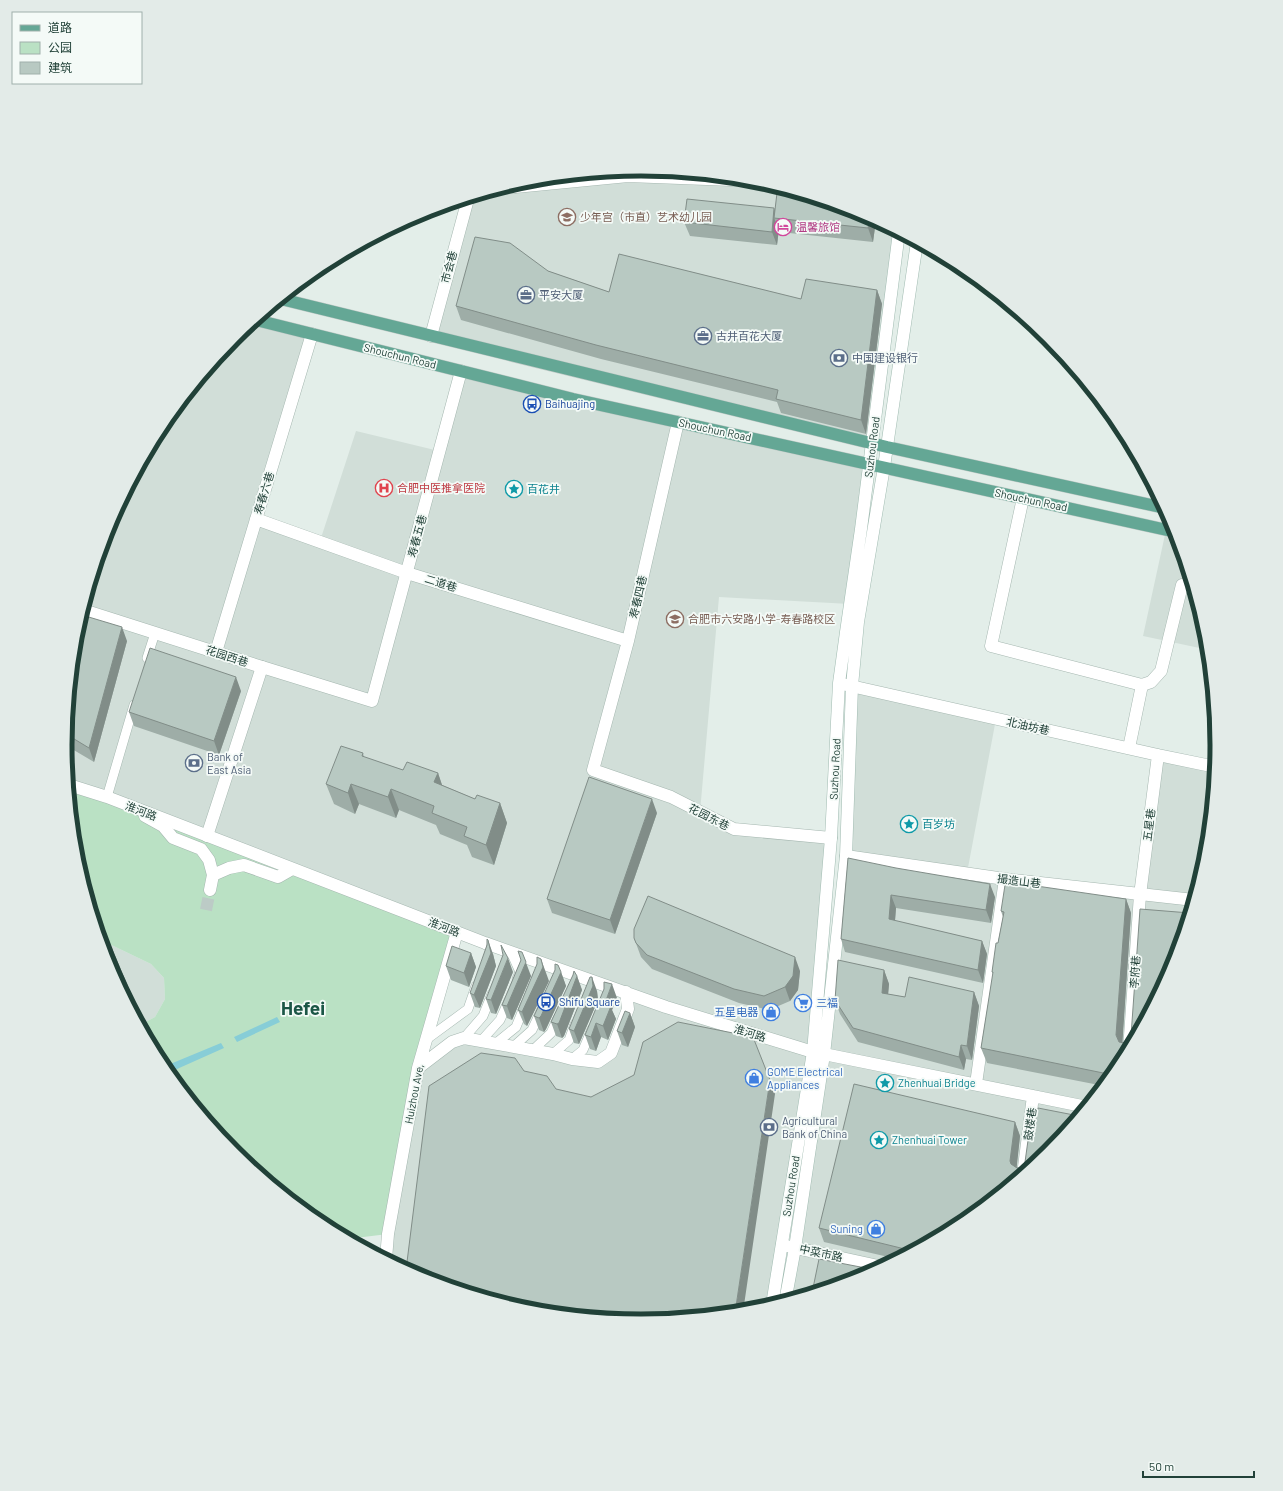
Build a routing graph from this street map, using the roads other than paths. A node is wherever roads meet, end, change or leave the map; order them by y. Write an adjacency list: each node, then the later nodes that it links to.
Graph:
1 (633, 176): 3 (street)
2 (623, 177): 4 (street)
3 (700, 179)
4 (553, 183)
5 (467, 203): 11 (street, 市会巷)
6 (898, 238): 14 (street, Suzhou Road)
7 (916, 247): 15 (street, Suzhou Road)
8 (287, 300): 11 (main road, Shouchun Road)
9 (261, 321): 10 (main road, Shouchun Road)
10 (312, 334): 12 (main road, Shouchun Road); 20 (street, 寿春六巷)
11 (431, 336): 14 (main road, Shouchun Road)
12 (461, 371): 13 (main road, Shouchun Road); 22 (street, 寿春五巷)
13 (678, 422): 16 (main road, Shouchun Road); 26 (street, 寿春四巷)
14 (872, 443): 15 (main road, Shouchun Road); 16 (street, Suzhou Road)
15 (887, 447): 17 (street, Suzhou Road); 19 (main road, Shouchun Road)
16 (869, 464): 17 (main road, Shouchun Road); 30 (street, Suzhou Road)
17 (884, 467): 18 (main road, Shouchun Road); 32 (street, Suzhou Road)
18 (1023, 498): 21 (main road, Shouchun Road); 31 (street)
19 (1158, 506)
20 (256, 519): 22 (street, 二道巷); 27 (street, 寿春六巷)
21 (1169, 530)
22 (407, 572): 26 (street, 二道巷); 34 (street, 寿春五巷)
23 (1188, 586): 31 (street)
24 (88, 612): 25 (street, 花园西巷)
25 (155, 632): 27 (street, 花园西巷); 29 (lane)
26 (628, 641): 38 (street, 寿春四巷)
27 (216, 652): 28 (street, 花园西巷)
28 (262, 667): 34 (street, 花园西巷); 42 (street)
29 (144, 670)
30 (839, 683): 32 (street, 北油坊巷); 43 (street, Suzhou Road)
31 (1142, 685): 35 (street)
32 (852, 686): 35 (street, 北油坊巷); 44 (street, Suzhou Road)
33 (138, 692): 40 (lane)
34 (372, 701)
35 (1130, 748): 36 (street, 北油坊巷)
36 (1158, 755): 37 (street, 北油坊巷); 49 (street, 五星巷)
37 (1210, 766)
38 (593, 770): 43 (street, 花园东巷)
39 (73, 786): 40 (street, 淮河路)
40 (107, 797): 41 (street, 淮河路)
41 (119, 802): 42 (street, 淮河路); 46 (street)
42 (207, 836): 45 (street, 淮河路)
43 (831, 838): 74 (street, Suzhou Road)
44 (846, 856): 47 (street, 撮造山巷); 74 (street, Suzhou Road)
45 (292, 869): 46 (street); 51 (street, 淮河路)
46 (213, 875): 48 (street)
47 (1005, 879): 49 (street, 撮造山巷); 78 (street)
48 (210, 890)
49 (1140, 895): 50 (street, 撮造山巷); 67 (street, 李府巷)
50 (1190, 900)
51 (457, 932): 52 (street, 淮河路); 69 (street, Huizhou Ave,)
52 (498, 947): 53 (street, 淮河路); 54 (lane)
53 (511, 952): 55 (street, 淮河路); 70 (lane)
54 (501, 960)
55 (568, 972): 56 (street, 淮河路); 58 (lane)
56 (583, 977): 60 (lane); 61 (street, 淮河路)
57 (478, 979): 69 (lane)
58 (573, 986)
59 (494, 988): 68 (lane)
60 (588, 990)
61 (626, 992): 74 (street, 淮河路); 76 (street)
62 (528, 998): 71 (lane)
63 (545, 1002): 72 (lane)
64 (564, 1006): 73 (lane)
65 (577, 1019): 75 (lane)
66 (595, 1022): 76 (lane)
67 (1131, 1037)
68 (464, 1038): 70 (street); 77 (street)
69 (428, 1039): 77 (street, Huizhou Ave,)
70 (481, 1041): 71 (street)
71 (495, 1044): 72 (street)
72 (513, 1047): 73 (street)
73 (532, 1051): 75 (street)
74 (818, 1053): 78 (street, 淮河路); 82 (street, Suzhou Road); 83 (street, Suzhou Road)
75 (553, 1054): 76 (street)
76 (572, 1059)
77 (418, 1068): 84 (street, Huizhou Ave,)
78 (976, 1084): 79 (street, 淮河路)
79 (1033, 1096): 80 (street, 淮河路); 81 (street, 鼓楼巷)
80 (1082, 1106)
81 (1023, 1168)
82 (782, 1245): 83 (street, 中菜市路); 87 (street, Suzhou Road)
83 (795, 1248): 85 (street, 中菜市路); 86 (street, Suzhou Road)
84 (387, 1254)
85 (874, 1265)
86 (786, 1297)
87 (773, 1300)

